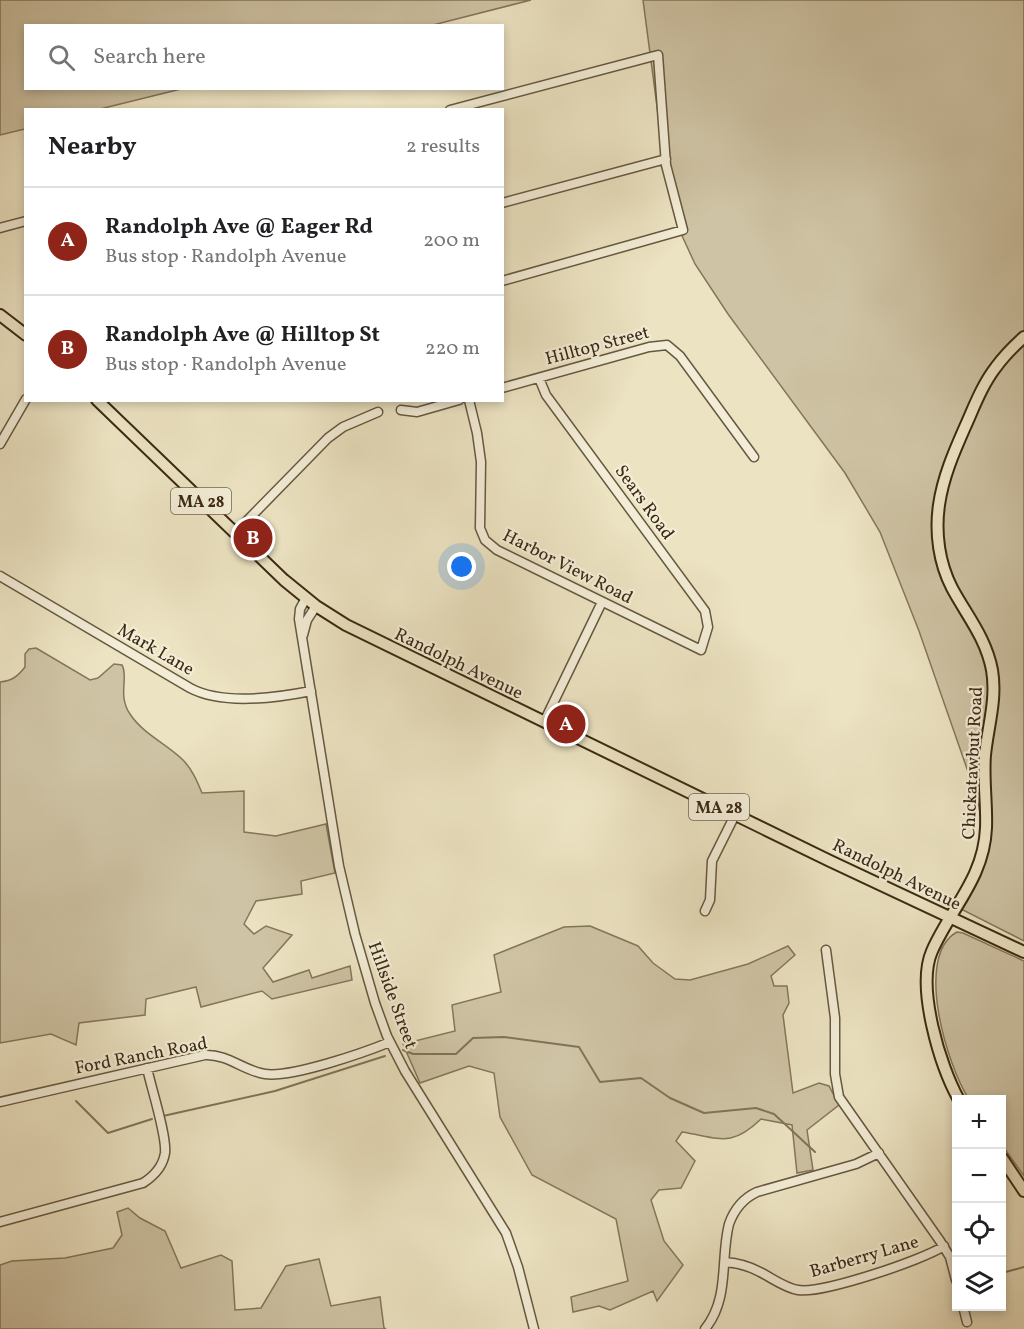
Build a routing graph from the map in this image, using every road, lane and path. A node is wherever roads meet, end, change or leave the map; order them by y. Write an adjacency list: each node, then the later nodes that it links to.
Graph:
1 (458, 108): 2 (street)
2 (666, 159): 3 (street); 6 (street)
3 (504, 202)
4 (24, 222): 5 (street)
5 (0, 228)
6 (504, 280)
7 (0, 315): 8 (main road)
8 (24, 333)
9 (1024, 337): 31 (main road, Chickatawbut Road)
10 (539, 378): 11 (street, Hilltop Street); 19 (street, Hilltop Street); 26 (street, Sears Road)
11 (504, 387)
12 (24, 402): 18 (street)
13 (99, 402): 20 (main road, Randolph Avenue / MA 28)
14 (452, 402): 16 (street)
15 (469, 402): 23 (street, Harbor View Road)
16 (401, 410)
17 (378, 412): 20 (street)
18 (0, 444)
19 (754, 457)
20 (235, 533): 22 (main road, Randolph Avenue / MA 28)
21 (0, 576): 27 (street, Mark Lane)
22 (306, 598): 24 (main road, Randolph Avenue / MA 28); 25 (street, Hillside Street)
23 (602, 602): 26 (street, Harbor View Road); 28 (street)
24 (316, 606): 25 (street, Hillside Street); 28 (main road, Randolph Avenue / MA 28)
25 (303, 642): 27 (street, Hillside Street)
26 (701, 650)
27 (311, 691): 34 (street, Hillside Street)
28 (544, 722): 29 (main road, Randolph Avenue / MA 28)
29 (735, 815): 30 (street); 31 (main road, Randolph Avenue / MA 28)
30 (705, 911)
31 (950, 918): 33 (main road, Randolph Avenue / MA 28); 36 (main road, Chickatawbut Road)
32 (826, 950): 38 (street)
33 (1024, 952)
34 (390, 1042): 35 (street, Ford Ranch Road); 47 (street, Hillside Street)
35 (147, 1068): 37 (street, Ford Ranch Road); 41 (street)
36 (957, 1095)
37 (0, 1102)
38 (879, 1153): 42 (street); 43 (street)
39 (1006, 1164): 40 (main road)
40 (1024, 1191)
41 (0, 1222)
42 (944, 1246): 43 (street, Barberry Lane); 44 (street)
43 (725, 1262): 48 (street)
44 (952, 1263)
45 (964, 1311): 46 (street)
46 (967, 1322)
47 (534, 1329)
48 (705, 1329)

